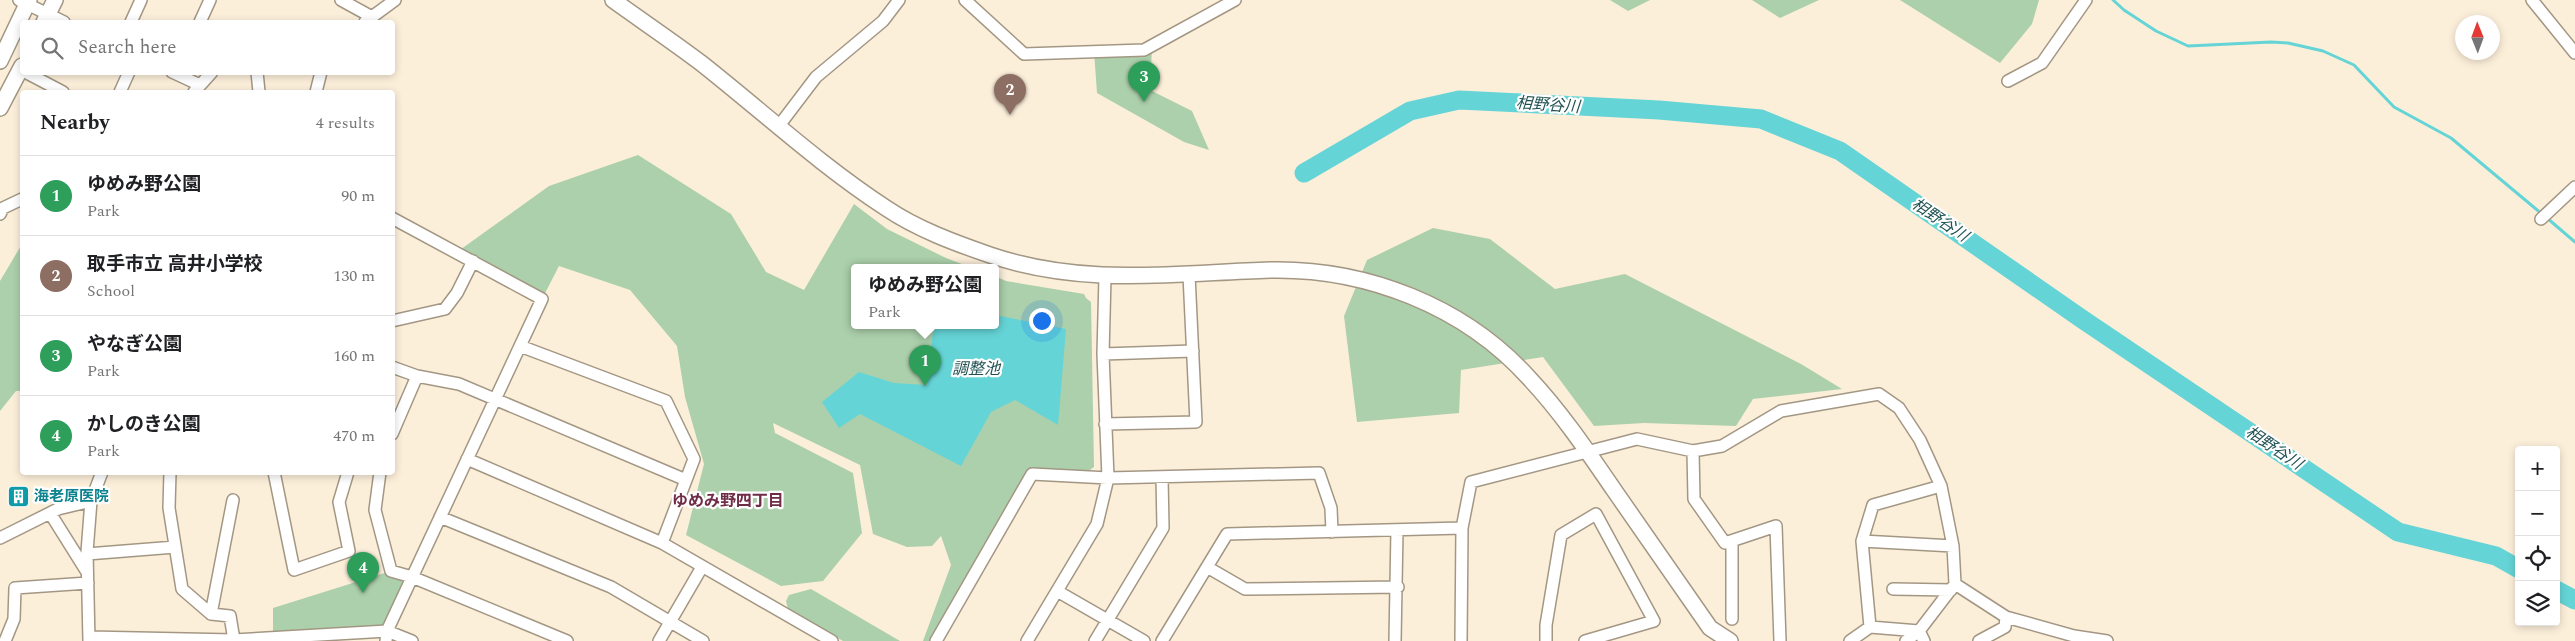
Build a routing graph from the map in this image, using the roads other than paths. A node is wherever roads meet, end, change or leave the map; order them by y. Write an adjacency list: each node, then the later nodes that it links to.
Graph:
1 (54, 0): 13 (street)
2 (141, 0): 14 (street)
3 (210, 0): 15 (street)
4 (341, 0): 16 (street)
5 (395, 0): 16 (street)
6 (613, 0): 33 (street)
7 (899, 0): 33 (street)
8 (965, 0): 9 (street)
9 (1235, 0)
10 (2086, 0): 26 (street)
11 (2532, 0): 17 (street)
12 (25, 1): 13 (street); 18 (street)
13 (46, 18)
14 (132, 20)
15 (201, 20)
16 (368, 20)
17 (2575, 53)
18 (0, 61)
19 (20, 75): 32 (street)
20 (32, 75): 28 (street)
21 (128, 75): 29 (street)
22 (178, 75): 27 (street)
23 (209, 75): 27 (street)
24 (257, 75): 30 (street)
25 (321, 75): 31 (street)
26 (2008, 81)
27 (197, 89)
28 (59, 90)
29 (121, 90)
30 (259, 90)
31 (317, 90)
32 (0, 108)
33 (778, 127): 41 (street)
34 (2575, 187): 37 (street)
35 (20, 200): 36 (street)
36 (0, 214)
37 (2544, 217)
38 (395, 220): 39 (street)
39 (473, 261): 42 (street); 43 (street)
40 (1189, 275): 41 (street); 44 (street); 52 (street)
41 (1105, 277): 45 (street)
42 (395, 320)
43 (520, 346): 48 (street); 61 (street)
44 (1192, 352): 45 (street); 49 (street)
45 (1103, 354): 49 (street)
46 (395, 368): 47 (street)
47 (417, 376): 48 (street); 50 (street)
48 (495, 399): 53 (street); 61 (street)
49 (1106, 424): 60 (street)
50 (395, 427)
51 (1693, 451): 52 (street); 62 (street); 71 (street)
52 (1588, 452): 67 (street); 110 (street)
53 (467, 460): 66 (street); 73 (street)
54 (101, 475): 64 (street)
55 (170, 475): 75 (street)
56 (275, 475): 57 (street)
57 (347, 475)
58 (380, 475): 79 (street)
59 (1162, 477): 60 (street); 69 (street); 88 (street)
60 (1108, 478): 84 (street); 101 (street)
61 (686, 480): 73 (street)
62 (1941, 486): 72 (street); 74 (street)
63 (233, 500): 85 (street)
64 (91, 501): 65 (street); 76 (street)
65 (50, 513): 70 (street); 80 (street)
66 (440, 516): 79 (street); 89 (street)
67 (1462, 528): 68 (street); 107 (street)
68 (1397, 530): 69 (street); 81 (street)
69 (1332, 532): 78 (street)
70 (0, 538)
71 (1732, 541): 87 (street); 111 (street)
72 (1862, 541): 74 (street); 90 (street)
73 (662, 543): 77 (street)
74 (1953, 546): 82 (street)
75 (175, 547): 76 (street); 85 (street)
76 (87, 554): 80 (street)
77 (702, 567): 89 (street); 100 (street)
78 (1207, 567): 81 (street); 105 (street)
79 (412, 577): 91 (street); 97 (street)
80 (88, 579): 93 (street); 95 (street)
81 (1398, 587): 106 (street)
82 (1953, 587): 83 (street); 86 (street); 92 (street)
83 (1893, 589)
84 (1057, 591): 88 (street); 102 (street)
85 (211, 614): 94 (street)
86 (2006, 617): 114 (street); 115 (street)
87 (1732, 619)
88 (1108, 620): 103 (street); 104 (street)
89 (670, 622): 98 (street); 99 (street)
90 (1870, 627): 92 (street); 112 (street)
91 (386, 636): 94 (street); 96 (street)
92 (1921, 636): 113 (street)
93 (89, 639): 94 (street)
94 (234, 640)
95 (5, 641)
96 (412, 641)
97 (567, 641)
98 (659, 641)
99 (703, 641)
100 (832, 641)
101 (936, 641)
102 (1027, 641)
103 (1095, 641)
104 (1144, 641)
105 (1162, 641)
106 (1395, 641)
107 (1461, 641)
108 (1546, 641): 109 (street)
109 (1585, 641)
110 (1730, 641)
111 (1780, 641)
112 (1850, 641)
113 (1906, 641)
114 (1979, 641)
115 (2107, 641)

